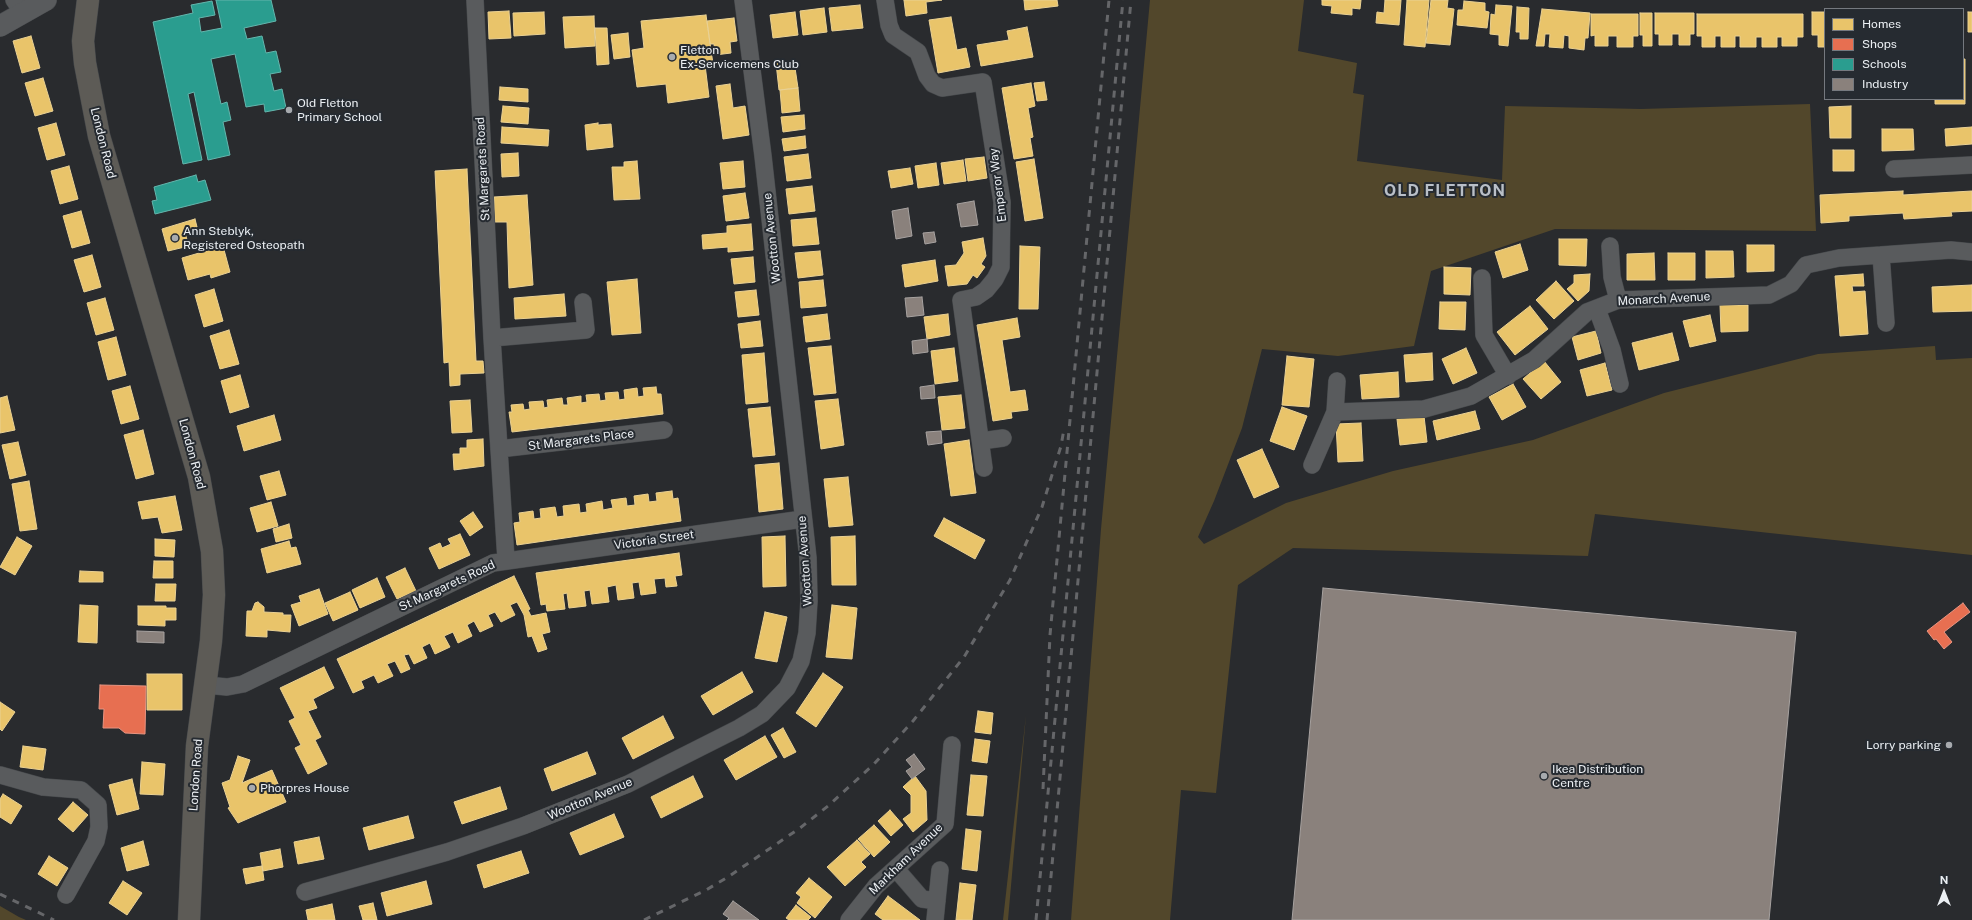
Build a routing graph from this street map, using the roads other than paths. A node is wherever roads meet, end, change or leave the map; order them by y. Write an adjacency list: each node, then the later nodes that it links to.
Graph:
1 (46, 0): 6 (street)
2 (88, 0): 31 (main road, London Road)
3 (475, 0): 18 (street, St Margarets Road)
4 (744, 0): 29 (street, Wootton Avenue)
5 (885, 0): 25 (street, Emperor Way)
6 (19, 6): 7 (street)
7 (0, 26)
8 (1972, 165): 9 (street)
9 (1894, 169)
10 (1610, 246): 14 (street)
11 (1972, 252): 12 (street, Monarch Avenue)
12 (1881, 255): 14 (street, Monarch Avenue); 17 (street)
13 (1482, 278): 19 (street)
14 (1618, 300): 16 (street, Monarch Avenue)
15 (583, 302): 18 (street)
16 (1596, 309): 19 (street, Monarch Avenue); 21 (street)
17 (1886, 323)
18 (492, 338): 26 (street, St Margarets Road)
19 (1508, 376): 22 (street, Monarch Avenue)
20 (1337, 380): 22 (street)
21 (1620, 384)
22 (1335, 412): 27 (street)
23 (664, 430): 26 (street, St Margarets Place)
24 (1003, 438): 25 (street)
25 (981, 441): 28 (street, Emperor Way)
26 (498, 449): 30 (street, St Margarets Road)
27 (1312, 464)
28 (984, 468)
29 (803, 519): 30 (street, Victoria Street); 36 (street, Wootton Avenue)
30 (506, 560): 31 (street, St Margarets Road)
31 (206, 685): 39 (main road, London Road)
32 (952, 745): 34 (street, Markham Avenue)
33 (0, 775): 37 (street)
34 (896, 869): 38 (street); 40 (street, Markham Avenue)
35 (940, 870): 38 (street)
36 (305, 892)
37 (66, 895)
38 (937, 901): 41 (street)
39 (189, 920)
40 (849, 920)
41 (935, 920)

